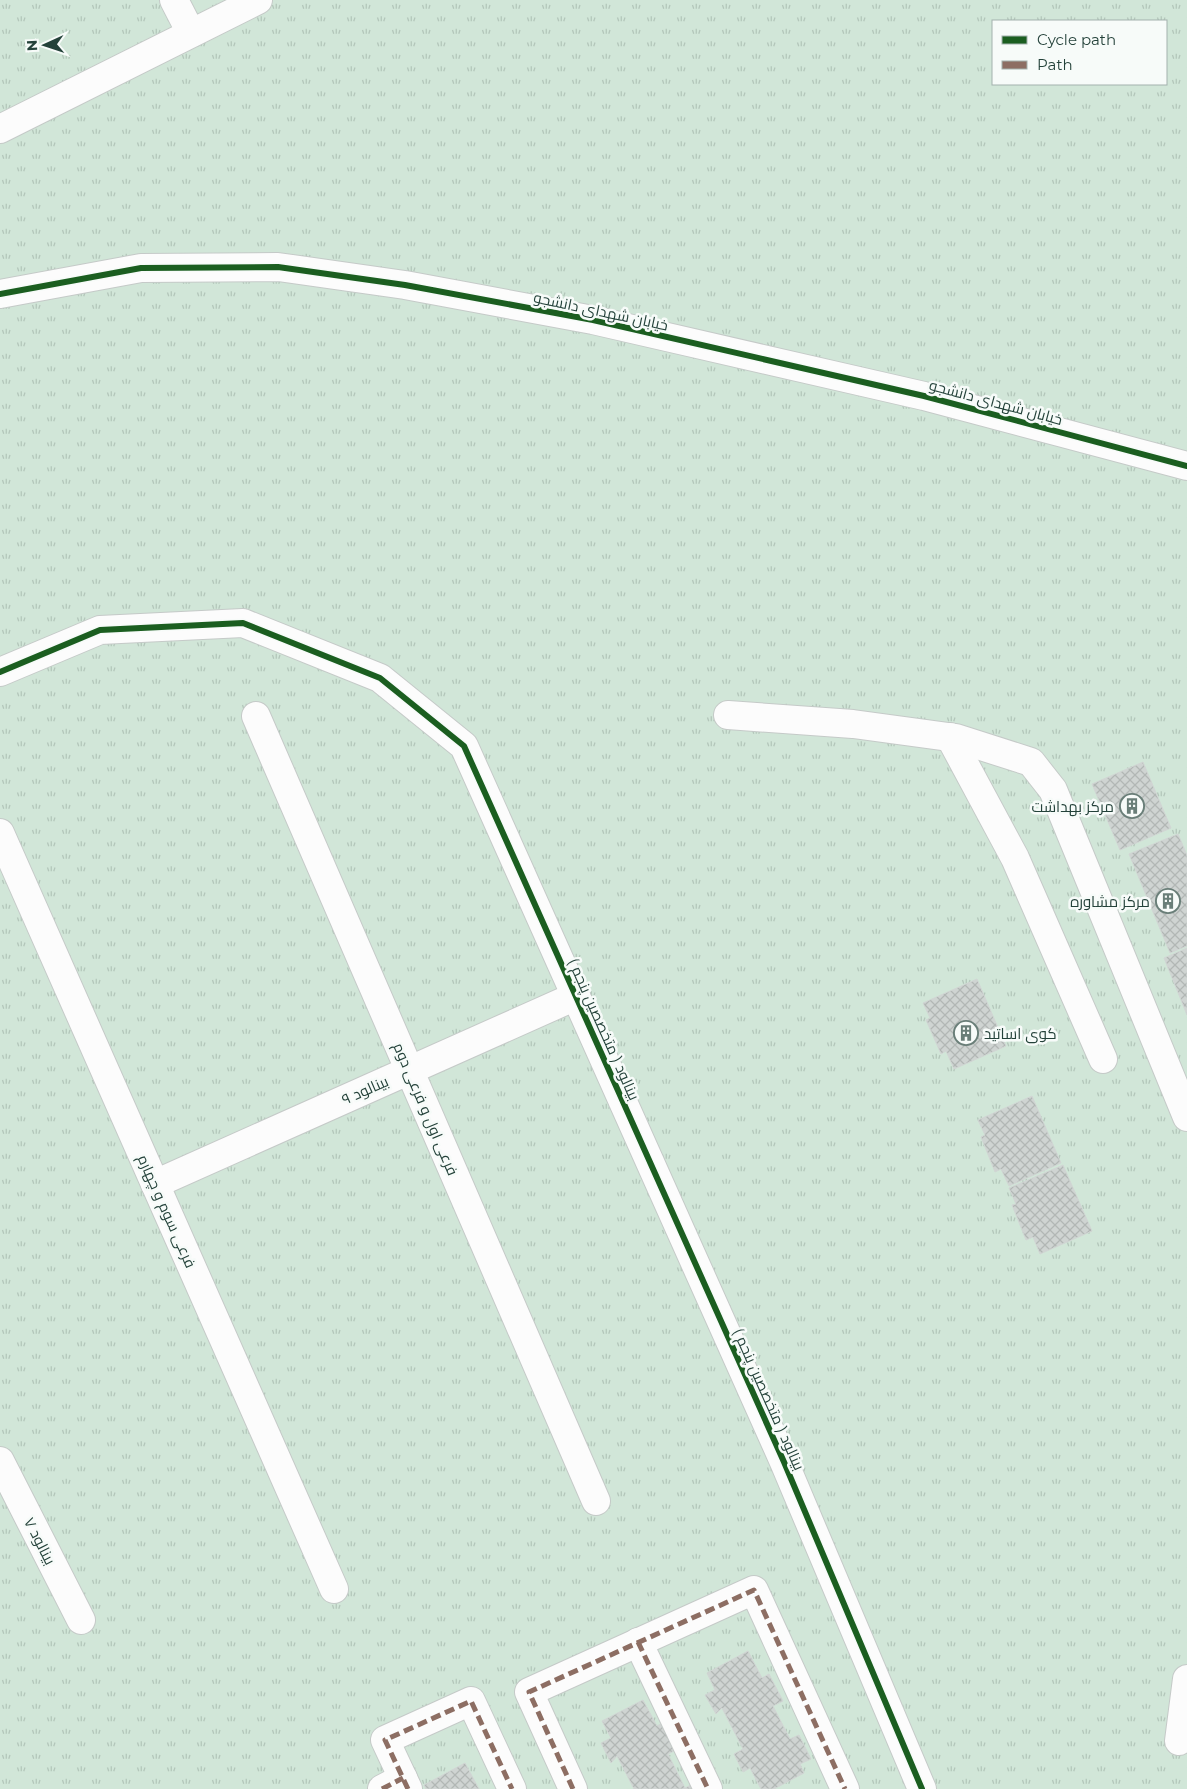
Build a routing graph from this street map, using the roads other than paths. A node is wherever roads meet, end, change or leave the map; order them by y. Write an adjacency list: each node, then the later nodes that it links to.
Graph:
1 (174, 0): 3 (street)
2 (258, 0): 3 (street)
3 (191, 33): 4 (street)
4 (0, 128)
5 (0, 294): 6 (street, خیابان شهدای دانشجو)
6 (1187, 466)
7 (0, 672): 12 (street, بینالود ( متخصصین پنجم ))
8 (728, 715): 10 (street)
9 (256, 716): 14 (street, فرعی اول و فرعی دوم)
10 (950, 737): 13 (street); 15 (street)
11 (0, 833): 16 (street, فرعی سوم و چهارم)
12 (576, 996): 14 (street, بینالود ۹); 29 (street, بینالود ( متخصصین پنجم ))
13 (1103, 1060)
14 (409, 1070): 16 (street, بینالود ۹); 18 (street, فرعی اول و فرعی دوم)
15 (1187, 1117)
16 (155, 1184): 19 (street, فرعی سوم و چهارم)
17 (0, 1461): 20 (street, بینالود ۷)
18 (596, 1501)
19 (334, 1588)
20 (80, 1620)
21 (638, 1642): 26 (street); 27 (street); 28 (street)
22 (1187, 1679): 23 (street)
23 (1179, 1741)
24 (398, 1785): 25 (street)
25 (512, 1789)
26 (573, 1789)
27 (708, 1789)
28 (845, 1789)
29 (922, 1789)

